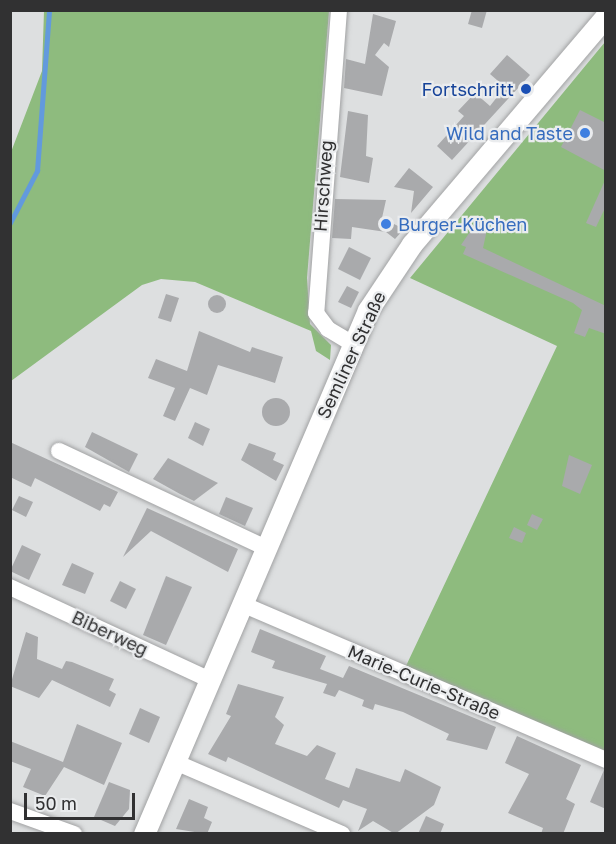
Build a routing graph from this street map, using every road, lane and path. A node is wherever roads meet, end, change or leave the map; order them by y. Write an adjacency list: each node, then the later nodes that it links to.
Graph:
1 (339, 10): 3 (street, Hirschweg)
2 (606, 16): 3 (street, Semliner Straße)
3 (352, 344): 5 (street, Semliner Straße)
4 (59, 451): 5 (street)
5 (266, 548): 7 (street, Semliner Straße)
6 (10, 587): 8 (street, Biberweg)
7 (242, 604): 8 (street, Semliner Straße); 9 (street, Marie-Curie-Straße)
8 (210, 680): 10 (street, Semliner Straße)
9 (606, 760)
10 (175, 762): 13 (street, Semliner Straße); 14 (street)
11 (10, 811): 12 (street)
12 (75, 834)
13 (144, 834)
14 (342, 834)

